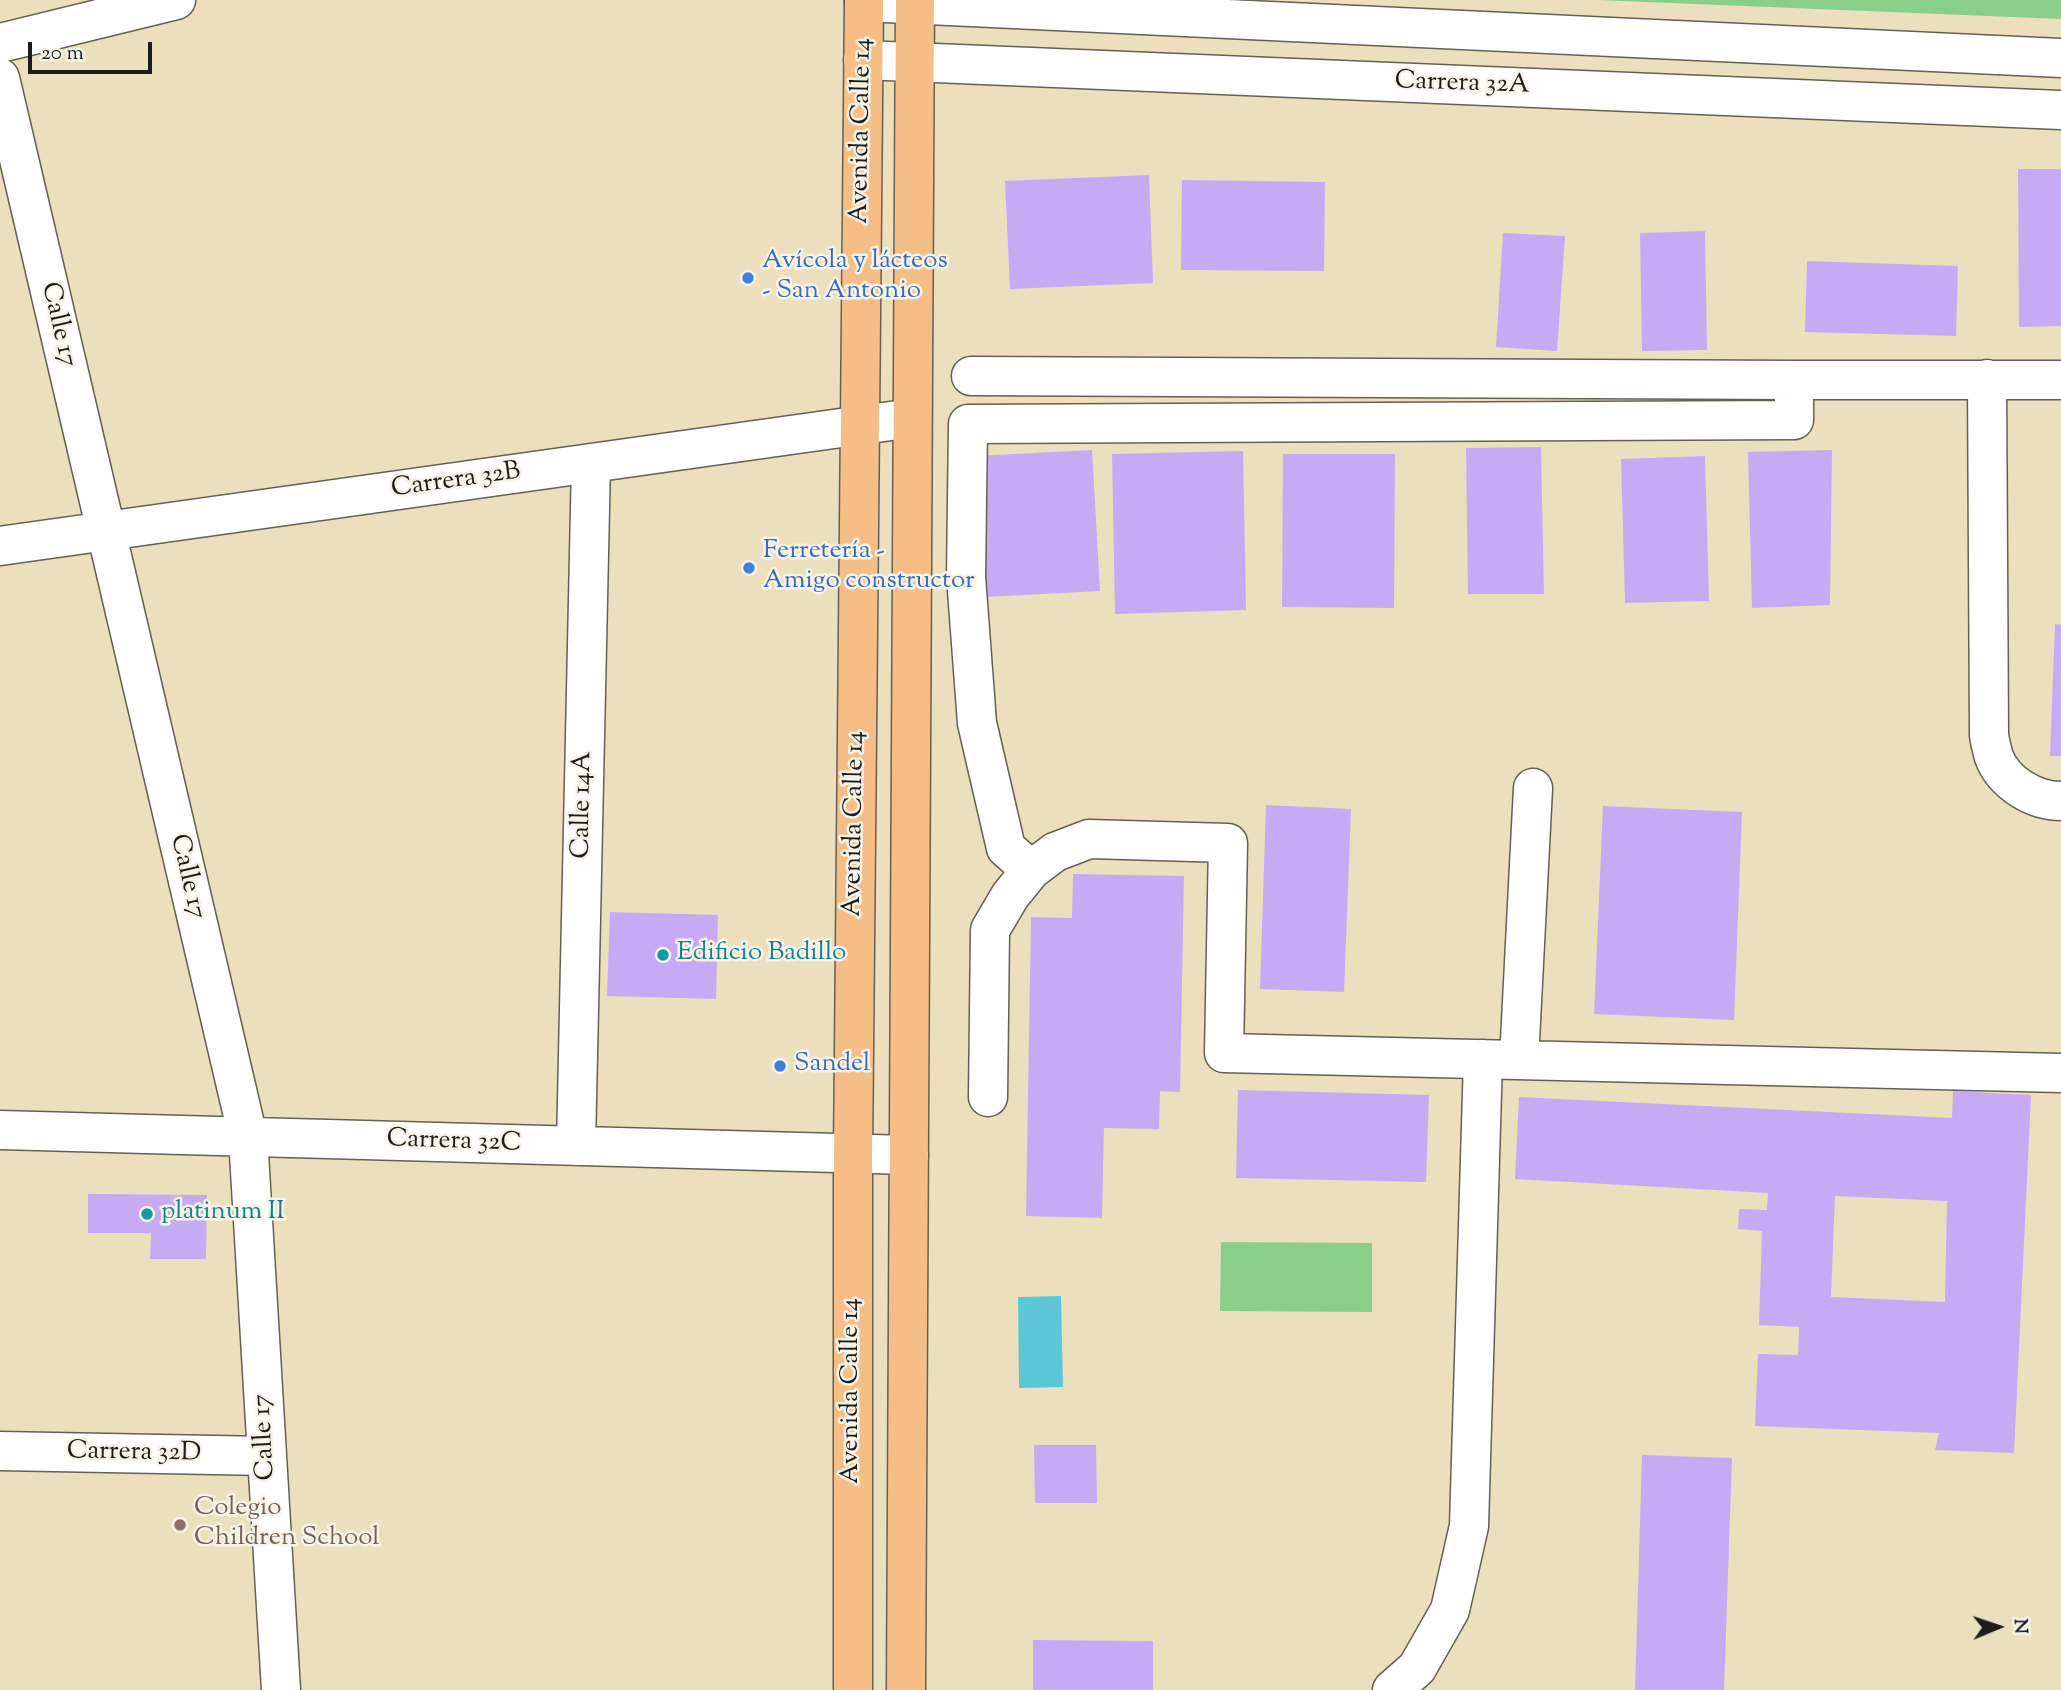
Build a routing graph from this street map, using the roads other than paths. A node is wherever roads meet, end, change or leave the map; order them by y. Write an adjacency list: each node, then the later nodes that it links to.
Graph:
1 (176, 0): 4 (street)
2 (864, 1): 3 (street, Carrera 32A); 6 (main road, Avenida Calle 14)
3 (915, 2): 5 (street, Carrera 32A); 7 (main road, Avenida Calle 14)
4 (0, 43)
5 (2061, 58)
6 (863, 60): 7 (street, Carrera 32A); 15 (main road, Avenida Calle 14)
7 (914, 62): 9 (street, Carrera 32A); 14 (main road, Avenida Calle 14)
8 (0, 78): 17 (street, Calle 17)
9 (2061, 110)
10 (971, 376): 11 (street)
11 (1794, 380): 12 (street); 21 (street)
12 (1987, 380): 13 (street); 20 (street)
13 (2061, 380)
14 (912, 418): 15 (street, Carrera 32B); 29 (main road, Avenida Calle 14)
15 (860, 425): 16 (street, Carrera 32B); 28 (main road, Avenida Calle 14)
16 (591, 463): 17 (street, Carrera 32B); 27 (street, Calle 14A)
17 (105, 531): 18 (street, Carrera 32B); 26 (street, Calle 17)
18 (0, 546)
19 (1533, 788): 22 (street)
20 (2061, 801)
21 (1031, 870): 22 (street); 24 (street)
22 (1501, 1060): 23 (street); 35 (street)
23 (2061, 1073)
24 (988, 1097)
25 (0, 1130): 26 (street, Carrera 32C)
26 (248, 1137): 27 (street, Carrera 32C); 31 (street, Calle 17)
27 (576, 1146): 28 (street, Carrera 32C)
28 (853, 1154): 29 (street, Carrera 32C); 33 (main road, Avenida Calle 14)
29 (909, 1156): 34 (main road, Avenida Calle 14)
30 (0, 1451): 31 (street, Carrera 32D)
31 (267, 1455): 32 (street, Calle 17)
32 (281, 1690)
33 (853, 1690)
34 (906, 1690)
35 (1392, 1690)

